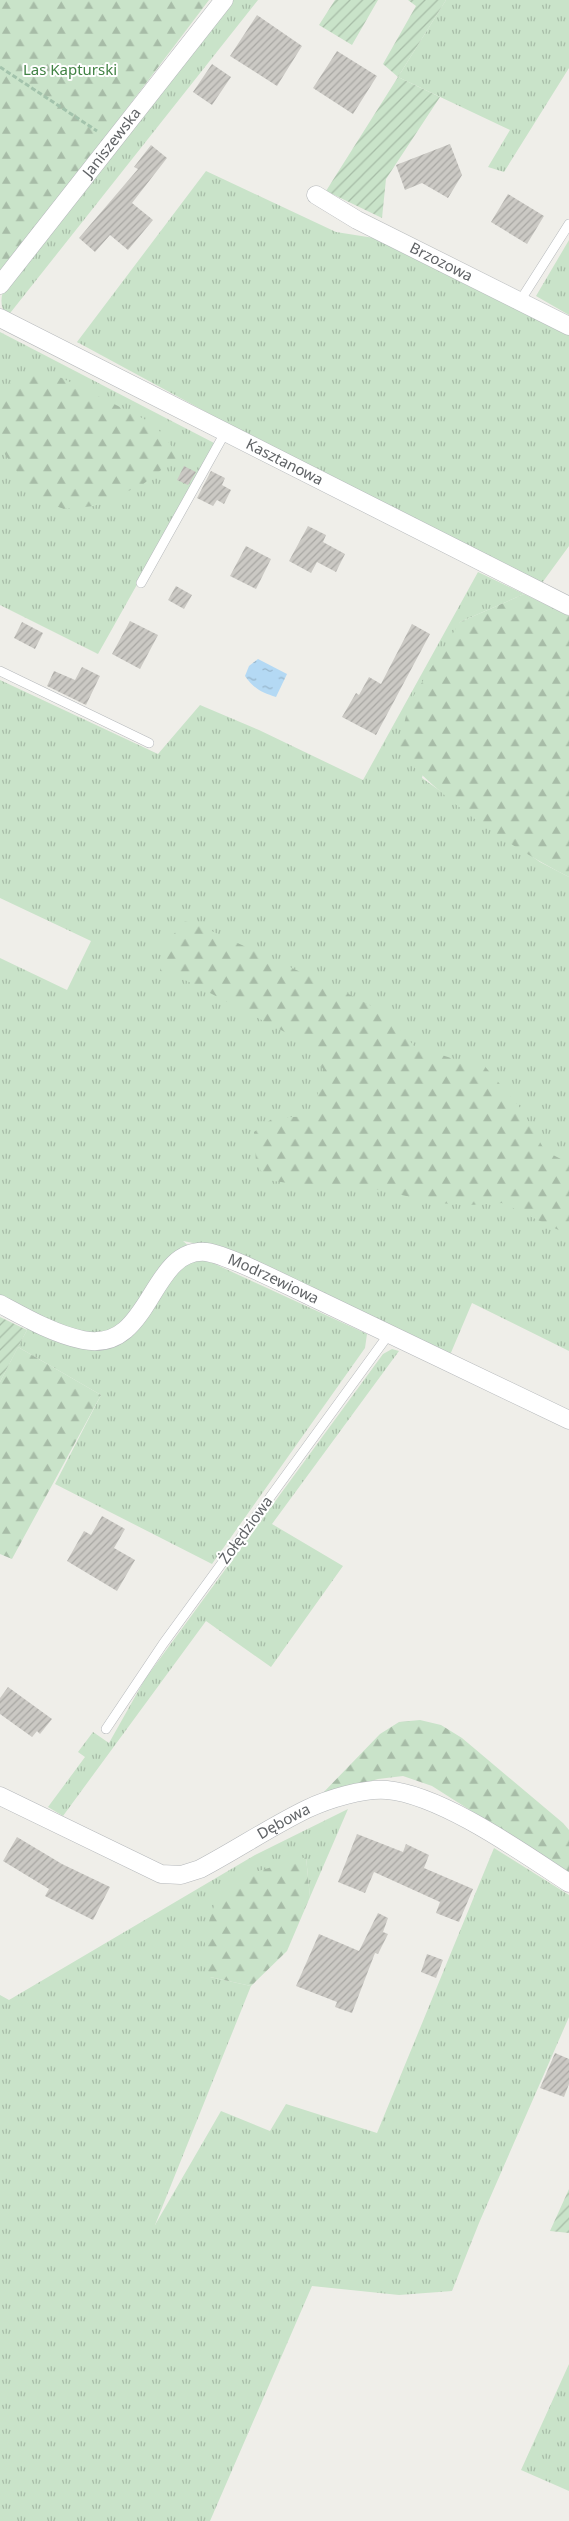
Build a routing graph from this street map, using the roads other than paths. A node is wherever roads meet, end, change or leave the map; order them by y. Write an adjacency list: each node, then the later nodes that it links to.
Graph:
1 (224, 0): 4 (street, Janiszewska)
2 (316, 195): 5 (street, Brzozowa)
3 (569, 224): 5 (lane)
4 (0, 285)
5 (520, 301): 7 (street, Brzozowa)
6 (0, 318): 8 (street, Kasztanowa)
7 (569, 326)
8 (226, 431): 9 (lane); 10 (street, Kasztanowa)
9 (141, 583)
10 (569, 606)
11 (0, 671): 12 (lane)
12 (148, 743)
13 (0, 1304): 14 (street, Modrzewiowa)
14 (389, 1334): 15 (street, Modrzewiowa); 16 (lane, Żołędziowa)
15 (569, 1420)
16 (106, 1729)
17 (0, 1796): 18 (street, Dębowa)
18 (569, 1883)

